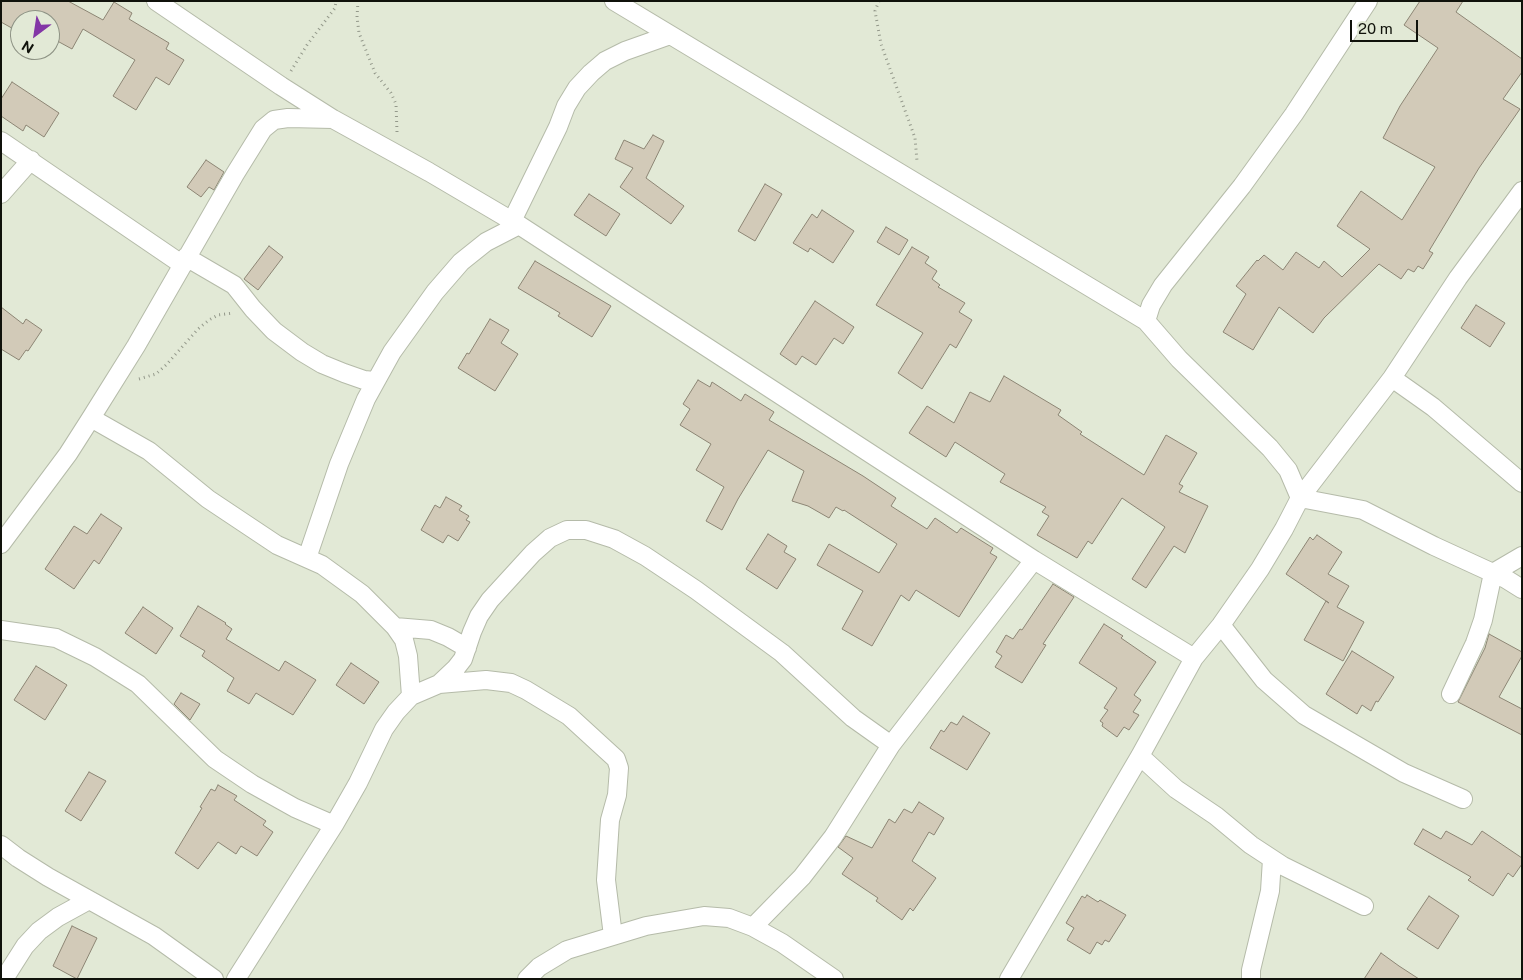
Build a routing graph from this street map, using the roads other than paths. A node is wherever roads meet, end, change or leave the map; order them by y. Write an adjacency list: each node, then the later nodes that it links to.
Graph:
1 (156, 1): 5 (street)
2 (614, 1): 4 (street)
3 (1368, 1): 12 (street)
4 (670, 34): 10 (street); 12 (street)
5 (333, 119): 10 (street); 11 (street)
6 (1, 140): 7 (street)
7 (31, 160): 9 (street); 11 (street)
8 (1522, 191): 13 (street)
9 (1, 194)
10 (516, 223): 14 (street); 21 (street)
11 (185, 261): 14 (street); 15 (street)
12 (1146, 321): 17 (street)
13 (1392, 378): 16 (street); 17 (street)
14 (375, 381): 20 (street)
15 (92, 418): 18 (street); 20 (street)
16 (1522, 484)
17 (1300, 498): 22 (street); 24 (street)
18 (1, 544)
19 (1522, 556): 22 (street)
20 (307, 558): 25 (street)
21 (1034, 560): 28 (street); 32 (street)
22 (1493, 573): 23 (street); 30 (street)
23 (1522, 589)
24 (1221, 625): 28 (street); 34 (street)
25 (394, 627): 27 (street); 31 (street)
26 (1, 630): 35 (street)
27 (467, 648): 29 (street); 32 (street)
28 (1194, 658): 33 (street)
29 (439, 684): 31 (street); 41 (street)
30 (1451, 694)
31 (411, 696): 35 (street)
32 (891, 745): 40 (street)
33 (1140, 756): 37 (street); 47 (street)
34 (1463, 799)
35 (334, 825): 44 (street)
36 (1, 845): 38 (street)
37 (1272, 859): 39 (street); 48 (street)
38 (89, 900): 42 (street); 43 (street)
39 (1364, 906)
40 (753, 927): 41 (street); 46 (street)
41 (613, 936): 45 (street)
42 (4, 979)
43 (214, 979)
44 (236, 979)
45 (527, 979)
46 (834, 979)
47 (1009, 979)
48 (1251, 979)

